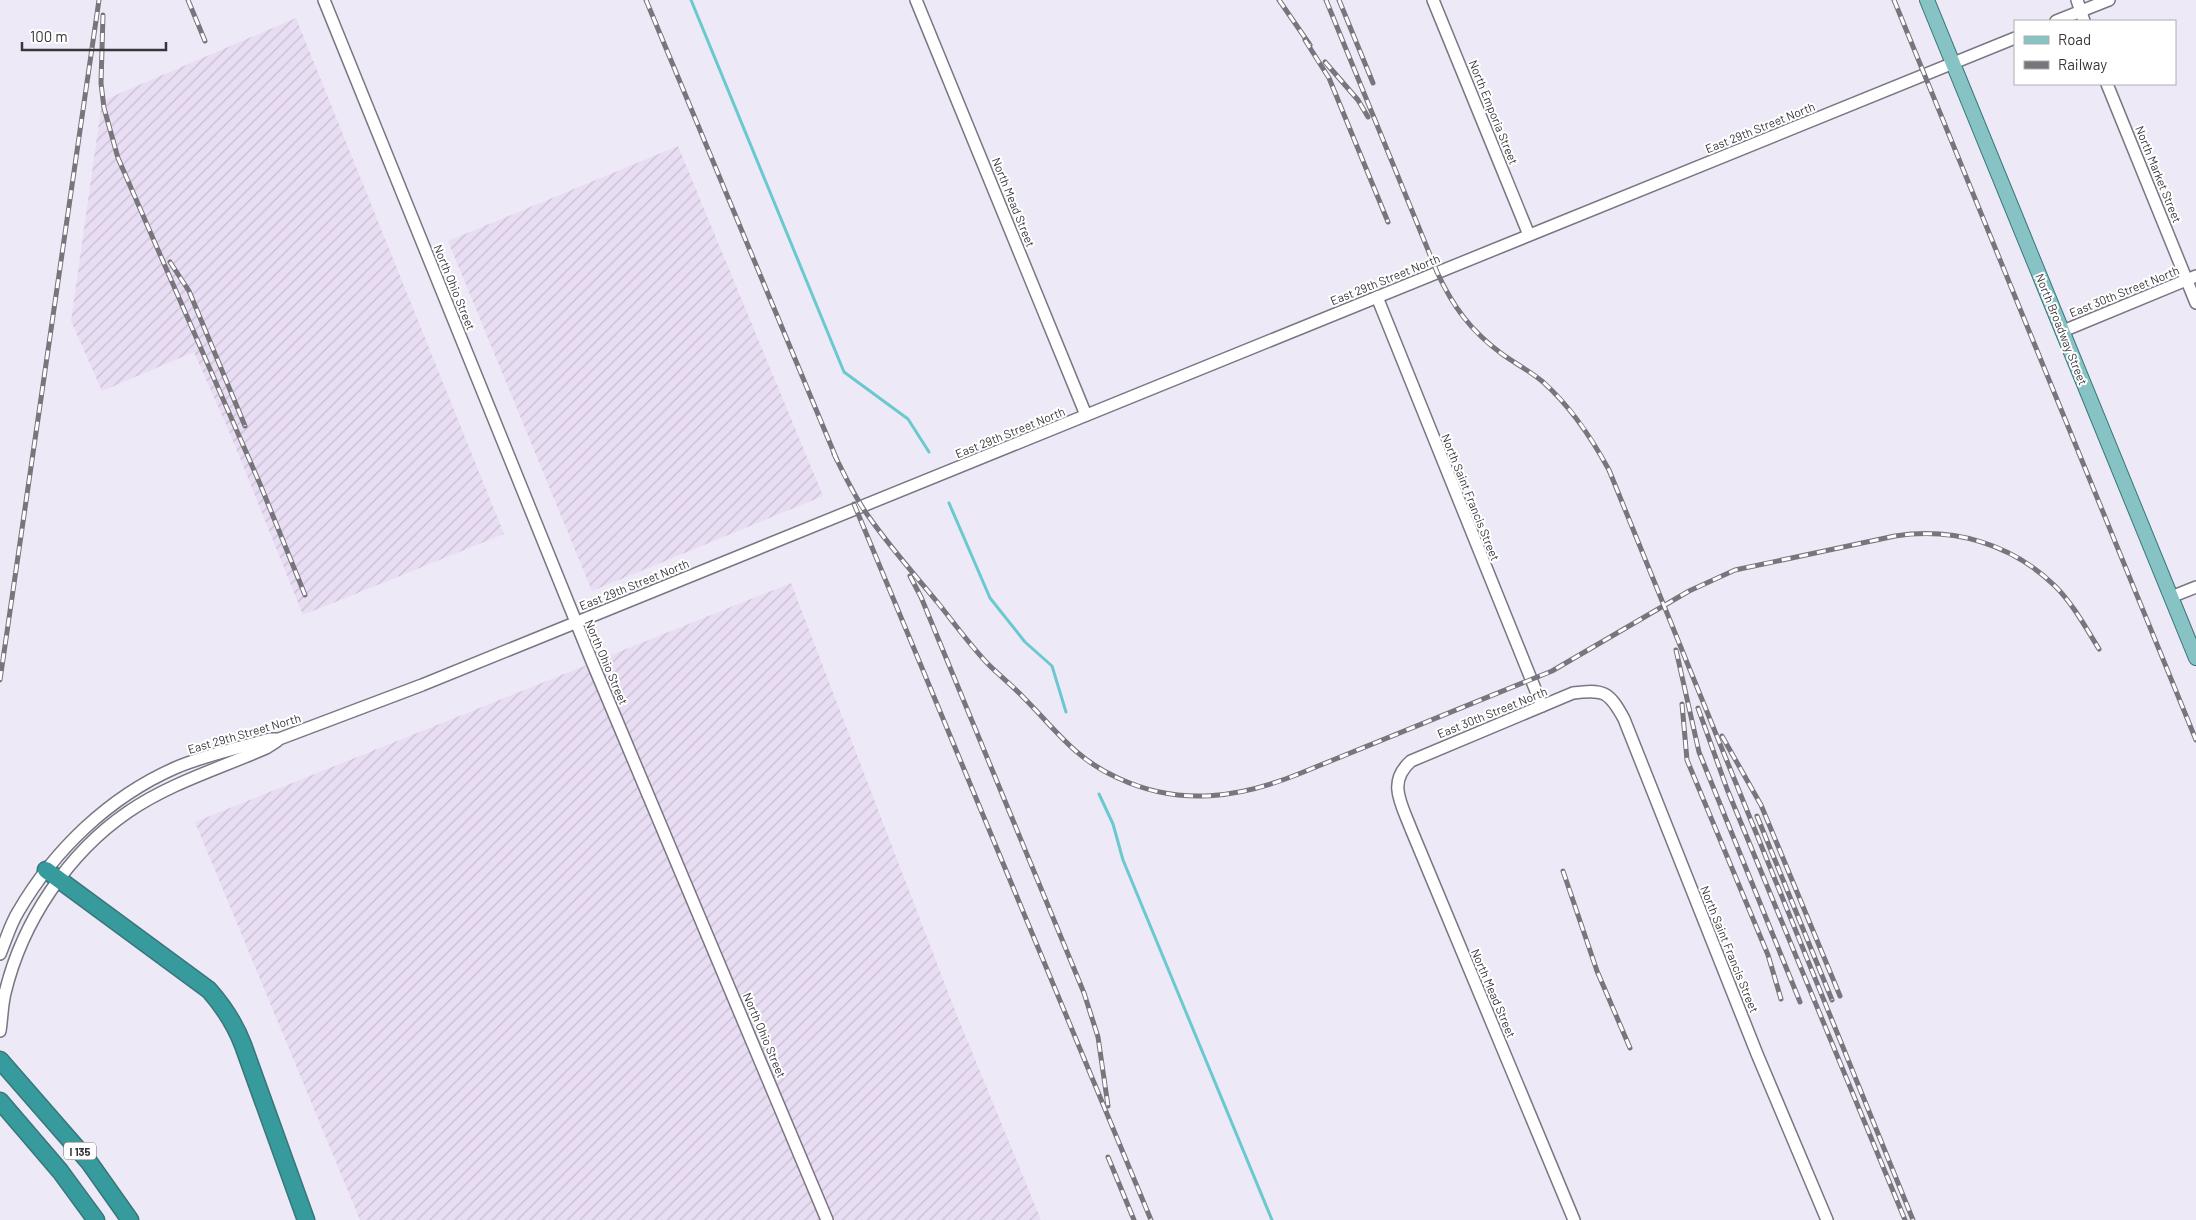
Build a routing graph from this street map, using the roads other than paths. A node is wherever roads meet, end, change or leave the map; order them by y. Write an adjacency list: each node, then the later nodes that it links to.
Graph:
1 (324, 0): 19 (street, North Ohio Street)
2 (916, 0): 16 (street, North Mead Street)
3 (1432, 0): 11 (street, North Emporia Street)
4 (1927, 0): 9 (main road, North Broadway Street)
5 (2109, 0): 6 (street)
6 (2081, 11): 7 (street)
7 (2058, 20)
8 (2014, 38): 9 (street, East 29th Street North)
9 (1953, 63): 11 (street, East 29th Street North); 15 (main road, North Broadway Street)
10 (2107, 85): 12 (street, North Market Street)
11 (1529, 235): 13 (street, East 29th Street North)
12 (2191, 278): 14 (street, North Market Street); 15 (street, East 30th Street North)
13 (1377, 297): 16 (street, East 29th Street North); 22 (street, North Saint Francis Street)
14 (2196, 303)
15 (2062, 331): 18 (main road, North Broadway Street)
16 (1086, 415): 19 (street, East 29th Street North)
17 (2196, 587): 18 (street)
18 (2171, 597): 20 (main road, North Broadway Street)
19 (576, 622): 23 (street, East 29th Street North); 36 (street, North Ohio Street)
20 (2196, 658)
21 (1603, 693): 22 (street, East 30th Street North); 38 (street, North Saint Francis Street)
22 (1542, 706): 24 (street, East 30th Street North)
23 (278, 740): 25 (street, East 29th Street North); 26 (street)
24 (1399, 774): 37 (street, North Mead Street)
25 (42, 875): 26 (highway); 27 (street, East 29th Street North)
26 (59, 880): 28 (street); 35 (highway)
27 (0, 954)
28 (0, 1031)
29 (1, 1061): 34 (highway, I 135)
30 (0, 1101): 31 (highway, I 135)
31 (60, 1171): 32 (highway); 33 (highway, I 135)
32 (84, 1220)
33 (96, 1220)
34 (130, 1220)
35 (306, 1220)
36 (827, 1220)
37 (1574, 1220)
38 (1827, 1220)

